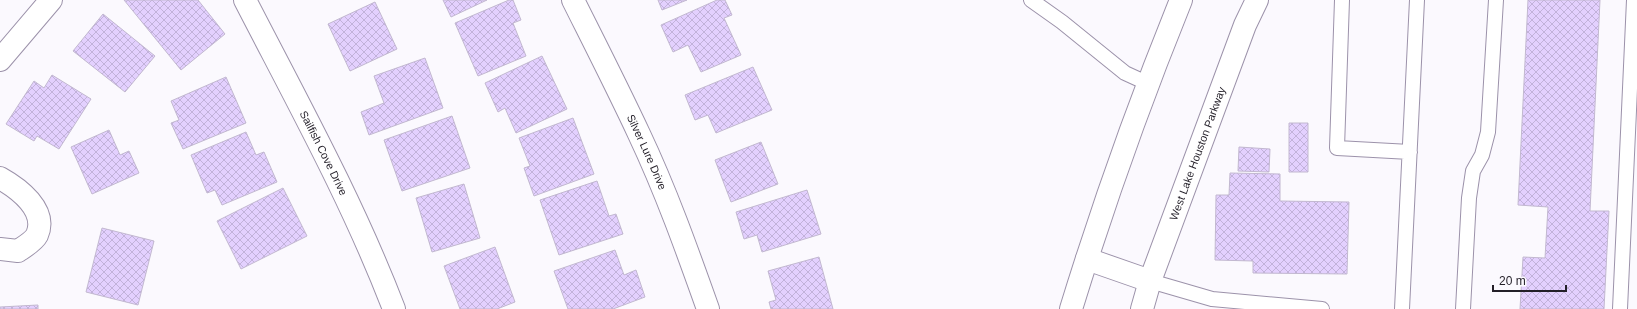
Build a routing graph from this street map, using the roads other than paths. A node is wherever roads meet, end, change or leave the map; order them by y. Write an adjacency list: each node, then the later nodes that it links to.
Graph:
1 (51, 0): 11 (street)
2 (245, 0): 19 (street, Sailfish Cove Drive)
3 (573, 0): 20 (street, Silver Lure Drive)
4 (1030, 0): 12 (lane)
5 (1181, 0): 12 (street)
6 (1257, 0): 17 (street, West Lake Houston Parkway)
7 (1342, 0): 13 (lane)
8 (1417, 0): 13 (lane)
9 (1496, 0): 25 (lane)
10 (1634, 0): 26 (lane)
11 (0, 60)
12 (1148, 84): 16 (street)
13 (1410, 152): 24 (lane)
14 (0, 178): 15 (street)
15 (0, 249)
16 (1086, 259): 17 (street); 21 (street)
17 (1150, 281): 18 (lane); 22 (street, West Lake Houston Parkway)
18 (1211, 304): 23 (lane)
19 (394, 309)
20 (708, 309)
21 (1072, 309)
22 (1142, 309)
23 (1322, 309)
24 (1402, 309)
25 (1463, 309)
26 (1620, 309)

